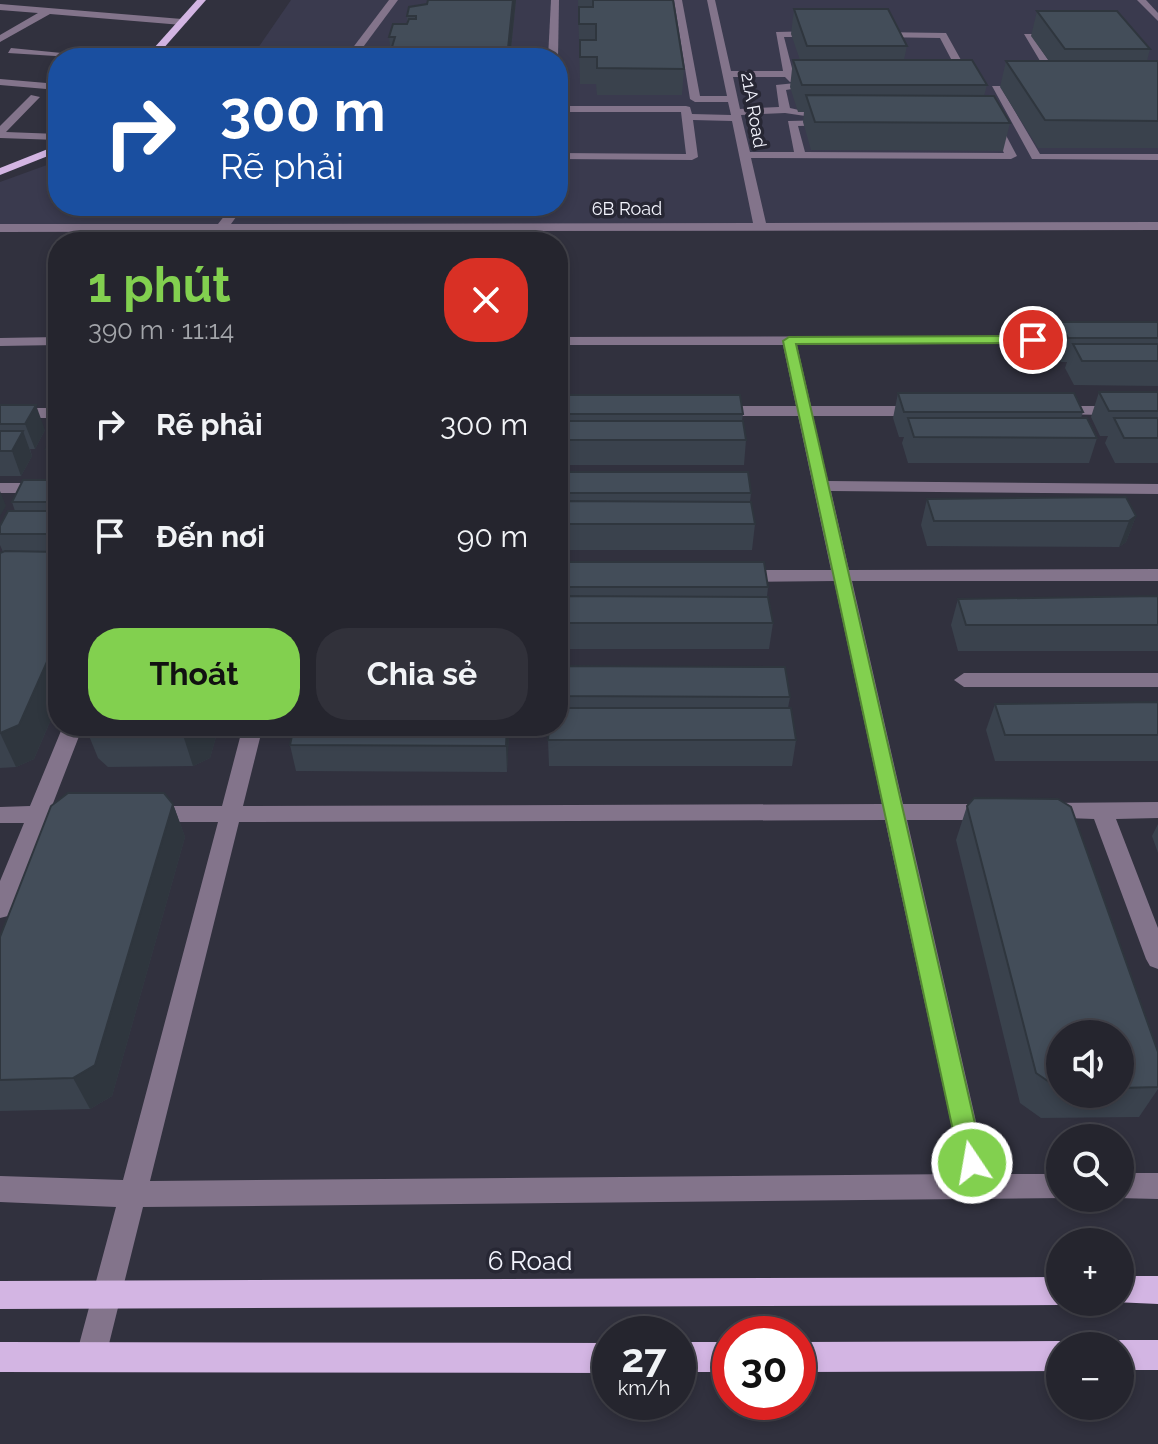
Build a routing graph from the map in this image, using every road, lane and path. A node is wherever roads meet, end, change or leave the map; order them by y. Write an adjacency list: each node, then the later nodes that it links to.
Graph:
1 (202, 0): 10 (main road)
2 (394, 0): 16 (street)
3 (555, 0): 17 (street)
4 (678, 0): 27 (street)
5 (711, 0): 20 (street, 21A Road)
6 (1141, 0): 9 (street)
7 (0, 7): 8 (street)
8 (48, 11): 10 (street); 13 (street)
9 (1158, 18)
10 (182, 22): 15 (main road)
11 (824, 34): 21 (street)
12 (869, 35): 24 (street)
13 (2, 36)
14 (1068, 36): 40 (street)
15 (159, 48)
16 (358, 48)
17 (553, 48)
18 (11, 51): 19 (street)
19 (48, 55)
20 (729, 74): 21 (street); 28 (street, 21A Road)
21 (789, 74): 30 (street)
22 (0, 82): 23 (street)
23 (48, 86)
24 (974, 88)
25 (35, 97): 34 (street)
26 (568, 99): 27 (street)
27 (695, 99): 28 (street)
28 (734, 99): 31 (street, 21A Road)
29 (568, 109): 33 (street)
30 (785, 110): 31 (street); 38 (street)
31 (737, 115): 33 (street); 37 (street, 21A Road)
32 (984, 116): 38 (street)
33 (687, 117): 39 (street)
34 (0, 133): 35 (street)
35 (48, 136)
36 (48, 152): 41 (main road)
37 (744, 155): 38 (street); 43 (street, 21A Road)
38 (800, 155)
39 (568, 156)
40 (1158, 157)
41 (0, 172)
42 (230, 216): 45 (street)
43 (760, 226): 44 (street, 6B Road); 45 (street, 6B Road)
44 (1158, 226)
45 (222, 227): 46 (street, 6B Road)
46 (0, 228)
47 (1095, 340): 50 (street)
48 (48, 341): 51 (street)
49 (568, 341): 50 (street)
50 (789, 341): 53 (street)
51 (0, 342)
52 (695, 411): 53 (street)
53 (806, 411): 54 (street); 59 (street)
54 (936, 411)
55 (1047, 411): 56 (street)
56 (1158, 411)
57 (0, 413): 58 (street)
58 (48, 413)
59 (823, 486): 62 (street); 65 (street)
60 (0, 488): 61 (street)
61 (48, 488)
62 (1158, 489)
63 (1158, 575): 65 (street)
64 (729, 576): 65 (street)
65 (842, 576): 72 (street)
66 (964, 680): 67 (street)
67 (1158, 680)
68 (69, 736): 73 (street)
69 (250, 736): 76 (street)
70 (1158, 810): 71 (street)
71 (1102, 811): 72 (street); 79 (street)
72 (896, 813): 76 (street); 83 (street)
73 (37, 814): 74 (street); 77 (street); 78 (street)
74 (97, 814)
75 (126, 814): 76 (street)
76 (230, 814): 85 (street)
77 (0, 815)
78 (0, 909)
79 (1158, 959)
80 (1134, 1186): 81 (street)
81 (1158, 1186)
82 (1046, 1187): 83 (street)
83 (978, 1188): 85 (street)
84 (0, 1189): 85 (street)
85 (131, 1194): 90 (street)
86 (1134, 1290): 87 (main road)
87 (1158, 1290)
88 (1046, 1291): 90 (main road, 6 Road)
89 (0, 1295): 90 (main road, 6 Road)
90 (107, 1295): 93 (street)
91 (1134, 1355): 92 (main road)
92 (1158, 1355)
93 (91, 1356): 95 (main road); 97 (main road)
94 (1046, 1356): 96 (main road)
95 (0, 1357)
96 (816, 1357)
97 (592, 1358)

